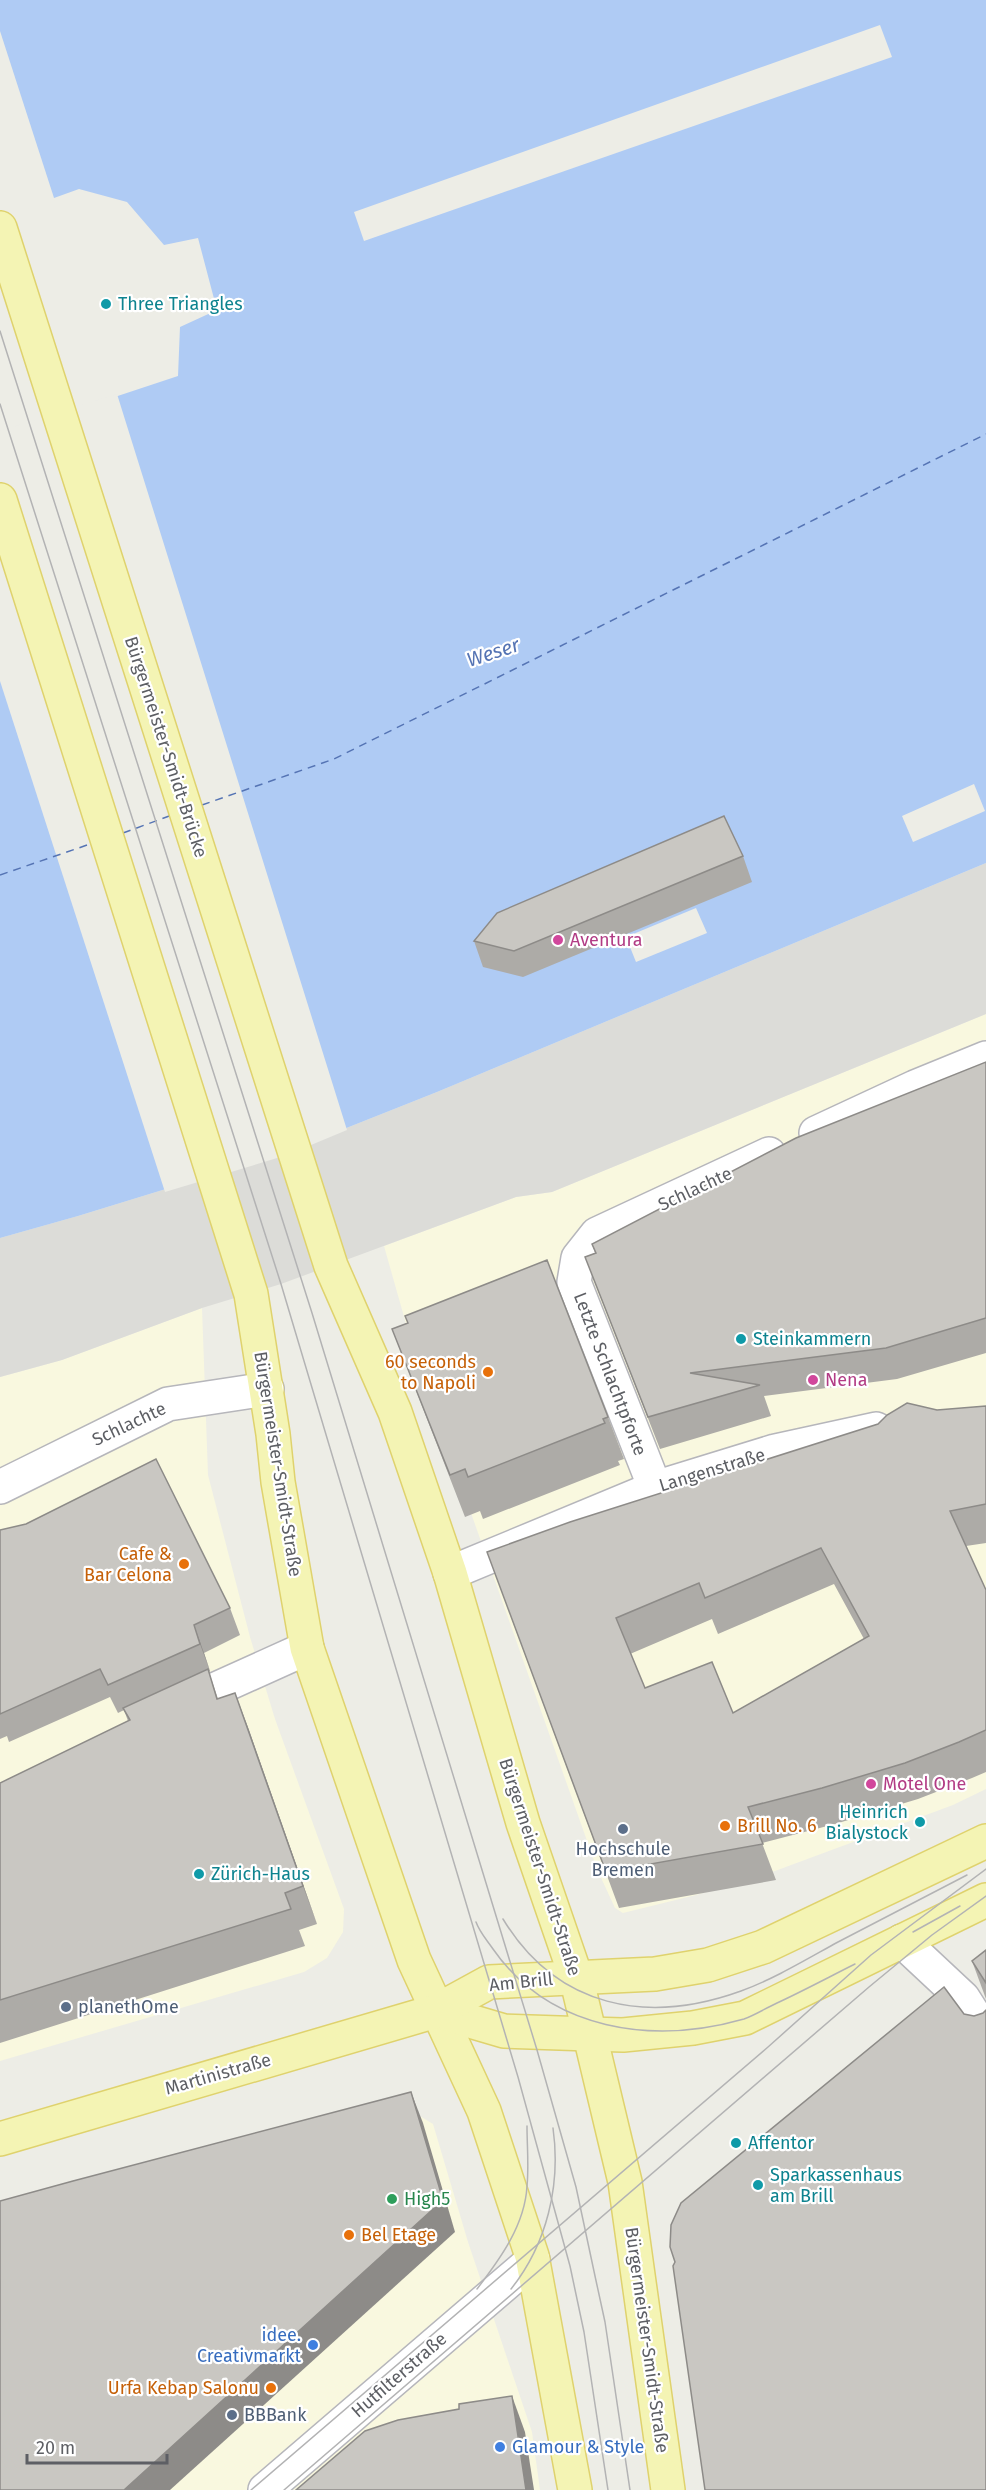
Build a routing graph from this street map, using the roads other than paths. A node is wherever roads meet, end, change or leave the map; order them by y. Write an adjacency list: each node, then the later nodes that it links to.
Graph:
1 (0, 228): 5 (main road, Bürgermeister-Smidt-Brücke)
2 (0, 500): 6 (main road, Bürgermeister-Smidt-Straße)
3 (986, 1058): 4 (street, Schlachte)
4 (578, 1258): 9 (street, Letzte Schlachtpforte)
5 (331, 1266): 10 (main road, Bürgermeister-Smidt-Straße)
6 (267, 1389): 8 (street, Schlachte); 11 (main road, Bürgermeister-Smidt-Straße)
7 (908, 1422): 9 (street, Langenstraße)
8 (0, 1487)
9 (655, 1488): 10 (street, Langenstraße)
10 (450, 1573): 16 (main road, Bürgermeister-Smidt-Straße)
11 (307, 1647): 12 (street); 17 (main road, Bürgermeister-Smidt-Straße)
12 (151, 1718)
13 (986, 1841): 16 (main road, Am Brill)
14 (986, 1900): 15 (main road)
15 (902, 1941): 18 (main road); 19 (street)
16 (576, 1977): 17 (main road, Am Brill); 18 (main road, Bürgermeister-Smidt-Straße)
17 (436, 2011): 18 (main road); 20 (main road, Martinistraße); 21 (main road, Bürgermeister-Smidt-Straße)
18 (589, 2034): 24 (main road, Bürgermeister-Smidt-Straße)
19 (986, 2034)
20 (0, 2139)
21 (533, 2260): 22 (street, Hutfilterstraße); 23 (main road, Bürgermeister-Smidt-Straße)
22 (265, 2490)
23 (575, 2490)
24 (668, 2490)

